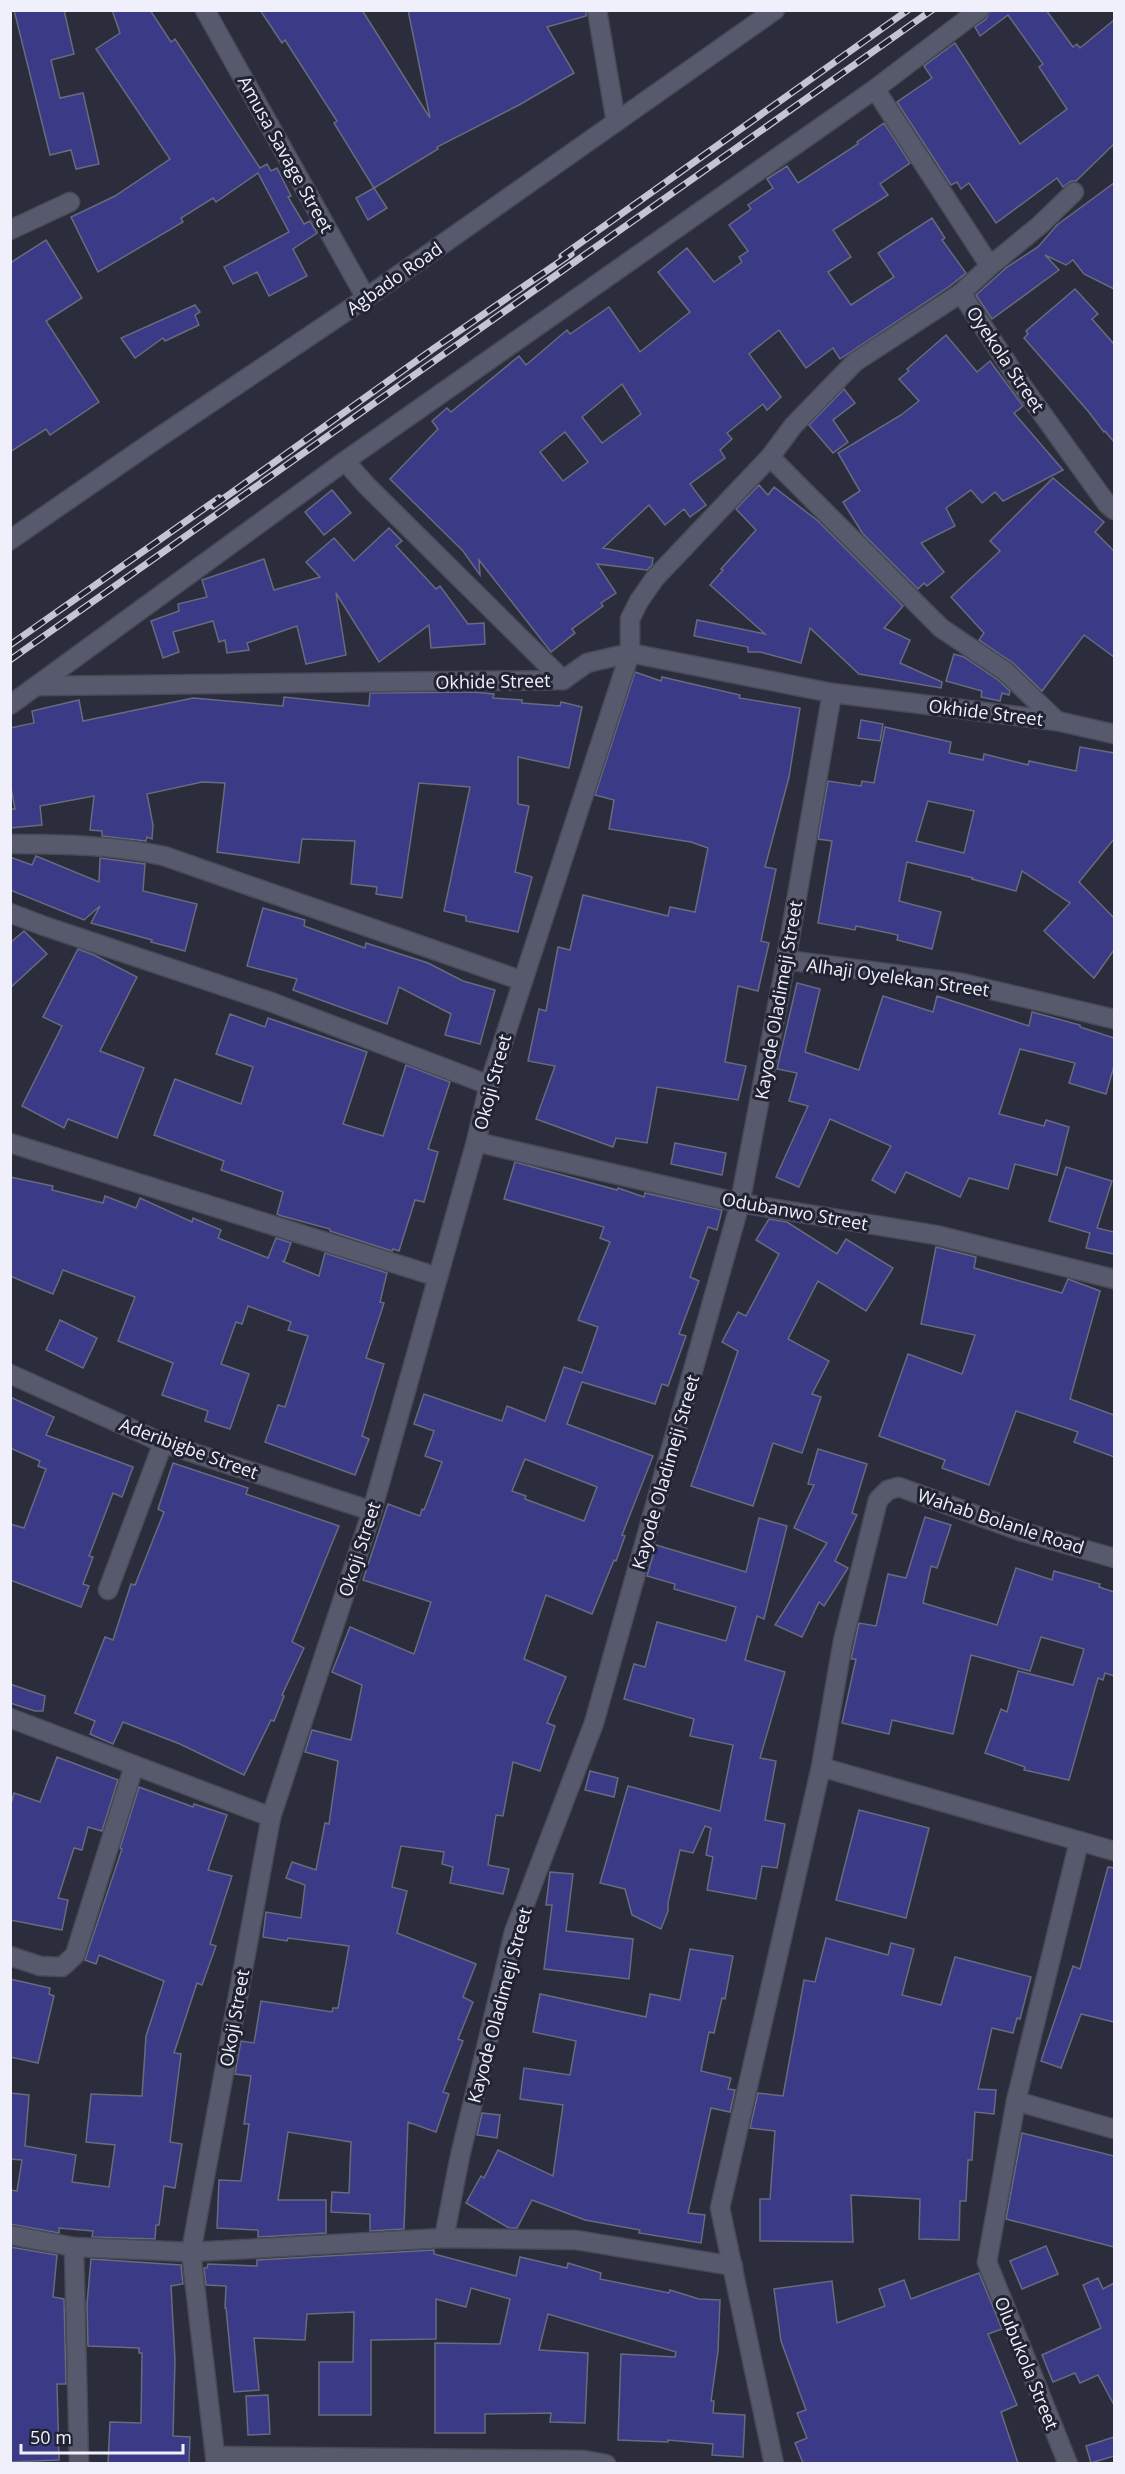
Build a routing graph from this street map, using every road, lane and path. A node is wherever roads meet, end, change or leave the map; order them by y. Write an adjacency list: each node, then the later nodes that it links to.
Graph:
1 (205, 10): 12 (street, Amusa Savage Street)
2 (597, 10): 6 (street)
3 (775, 10): 6 (street, Agbado Road)
4 (979, 10): 5 (street)
5 (875, 88): 10 (street); 14 (street)
6 (616, 122): 12 (street, Agbado Road)
7 (1074, 192): 10 (street, Oyekola Street)
8 (70, 202): 9 (street)
9 (10, 230)
10 (990, 266): 11 (street, Oyekola Street)
11 (961, 293): 13 (street, Okoji Street); 15 (street, Oyekola Street)
12 (366, 298): 16 (street, Agbado Road)
13 (770, 457): 17 (street, Okoji Street); 22 (street)
14 (345, 461): 18 (street); 19 (street)
15 (1114, 510)
16 (10, 540)
17 (630, 652): 18 (street, Okhide Street); 20 (street, Okhide Street); 27 (street, Okoji Street)
18 (563, 680): 19 (street, Okhide Street)
19 (39, 686): 21 (street)
20 (832, 693): 22 (street, Okhide Street); 26 (street, Kayode Oladimeji Street)
21 (10, 705)
22 (1057, 721): 23 (street, Okhide Street)
23 (1114, 734)
24 (10, 844): 27 (street)
25 (10, 913): 29 (street)
26 (786, 960): 28 (street, Alhaji Oyelekan Street); 32 (street, Kayode Oladimeji Street)
27 (523, 981): 29 (street, Okoji Street)
28 (1114, 1019)
29 (489, 1085): 30 (street, Okoji Street)
30 (476, 1142): 32 (street, Odubanwo Street); 33 (street, Okoji Street)
31 (10, 1143): 33 (street)
32 (740, 1203): 34 (street, Odubanwo Street); 50 (street, Kayode Oladimeji Street)
33 (438, 1277): 37 (street, Okoji Street)
34 (1114, 1279)
35 (10, 1374): 36 (street, Aderibigbe Street)
36 (163, 1443): 37 (street, Aderibigbe Street); 39 (street)
37 (372, 1511): 43 (street, Okoji Street)
38 (1114, 1558): 42 (street, Wahab Bolanle Road)
39 (108, 1590)
40 (10, 1718): 41 (street)
41 (134, 1766): 43 (street); 46 (street)
42 (821, 1767): 44 (street); 53 (street)
43 (271, 1818): 52 (street, Okoji Street)
44 (1079, 1842): 45 (street); 47 (street)
45 (1114, 1851)
46 (10, 1956)
47 (1016, 2101): 48 (street); 58 (street, Olubukola Street)
48 (1114, 2129)
49 (10, 2235): 51 (street)
50 (444, 2238): 52 (street); 53 (street)
51 (74, 2247): 52 (street); 55 (street)
52 (191, 2252): 54 (street, Okoji Street)
53 (733, 2266): 57 (street)
54 (216, 2460): 56 (street)
55 (79, 2463)
56 (606, 2463)
57 (774, 2463)
58 (1068, 2463)

